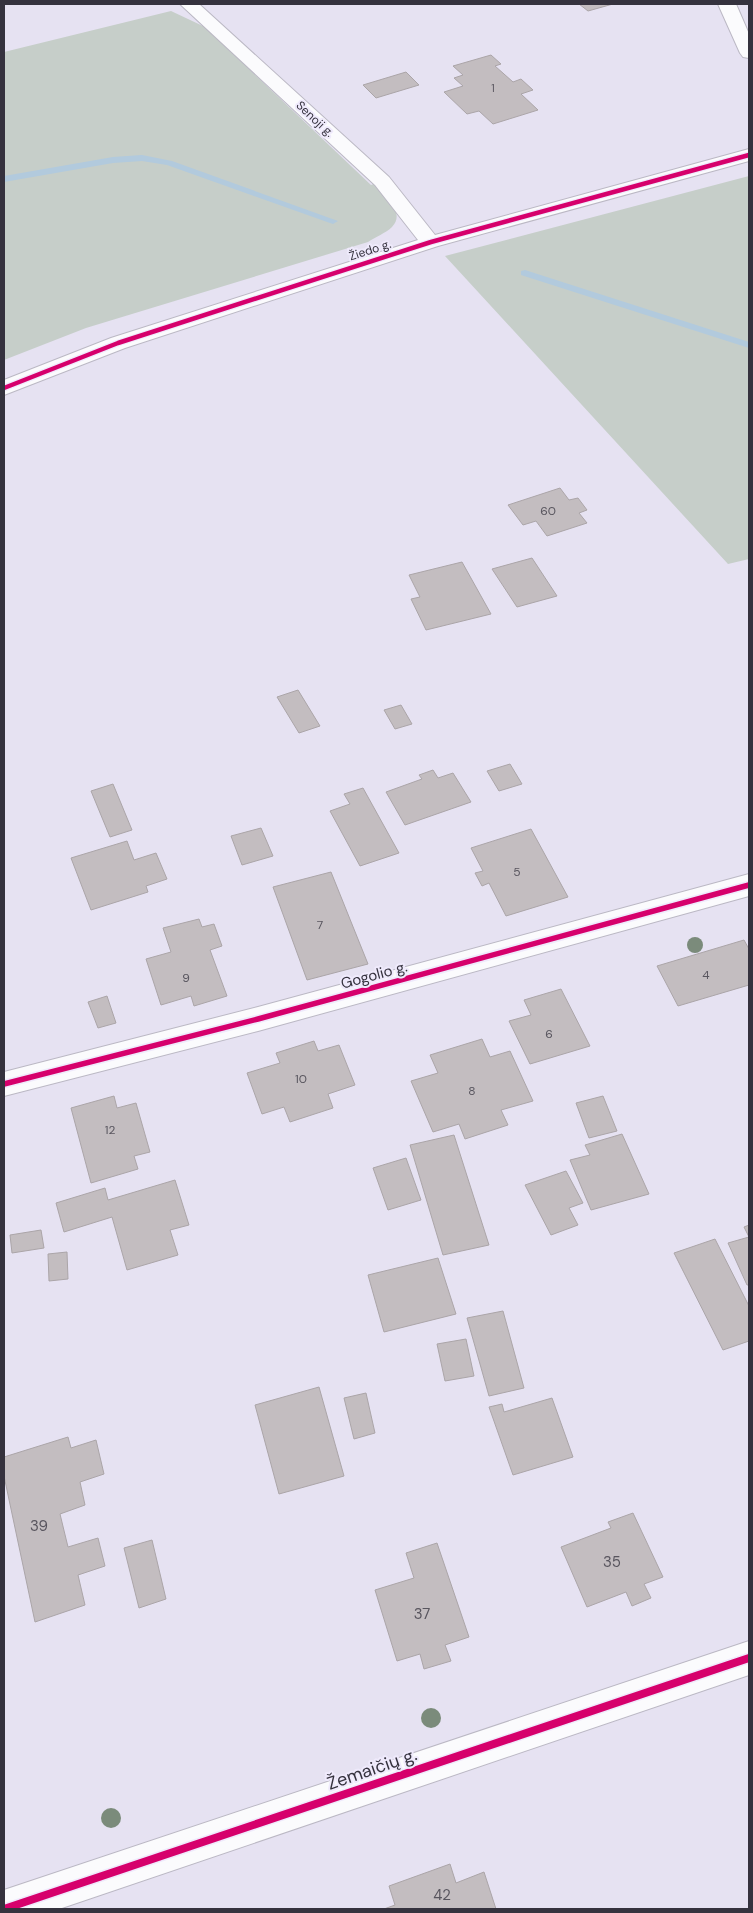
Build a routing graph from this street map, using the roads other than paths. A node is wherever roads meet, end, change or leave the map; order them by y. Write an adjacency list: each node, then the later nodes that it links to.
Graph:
1 (189, 4): 5 (street, Senoji g.)
2 (727, 4): 3 (street)
3 (749, 53)
4 (749, 155): 5 (street, Žiedo g.)
5 (431, 242): 6 (street, Žiedo g.)
6 (4, 388)
7 (749, 885): 8 (street, Gogolio g.)
8 (4, 1084)
9 (749, 1658): 10 (street, Žemaičių g.)
10 (4, 1909)

